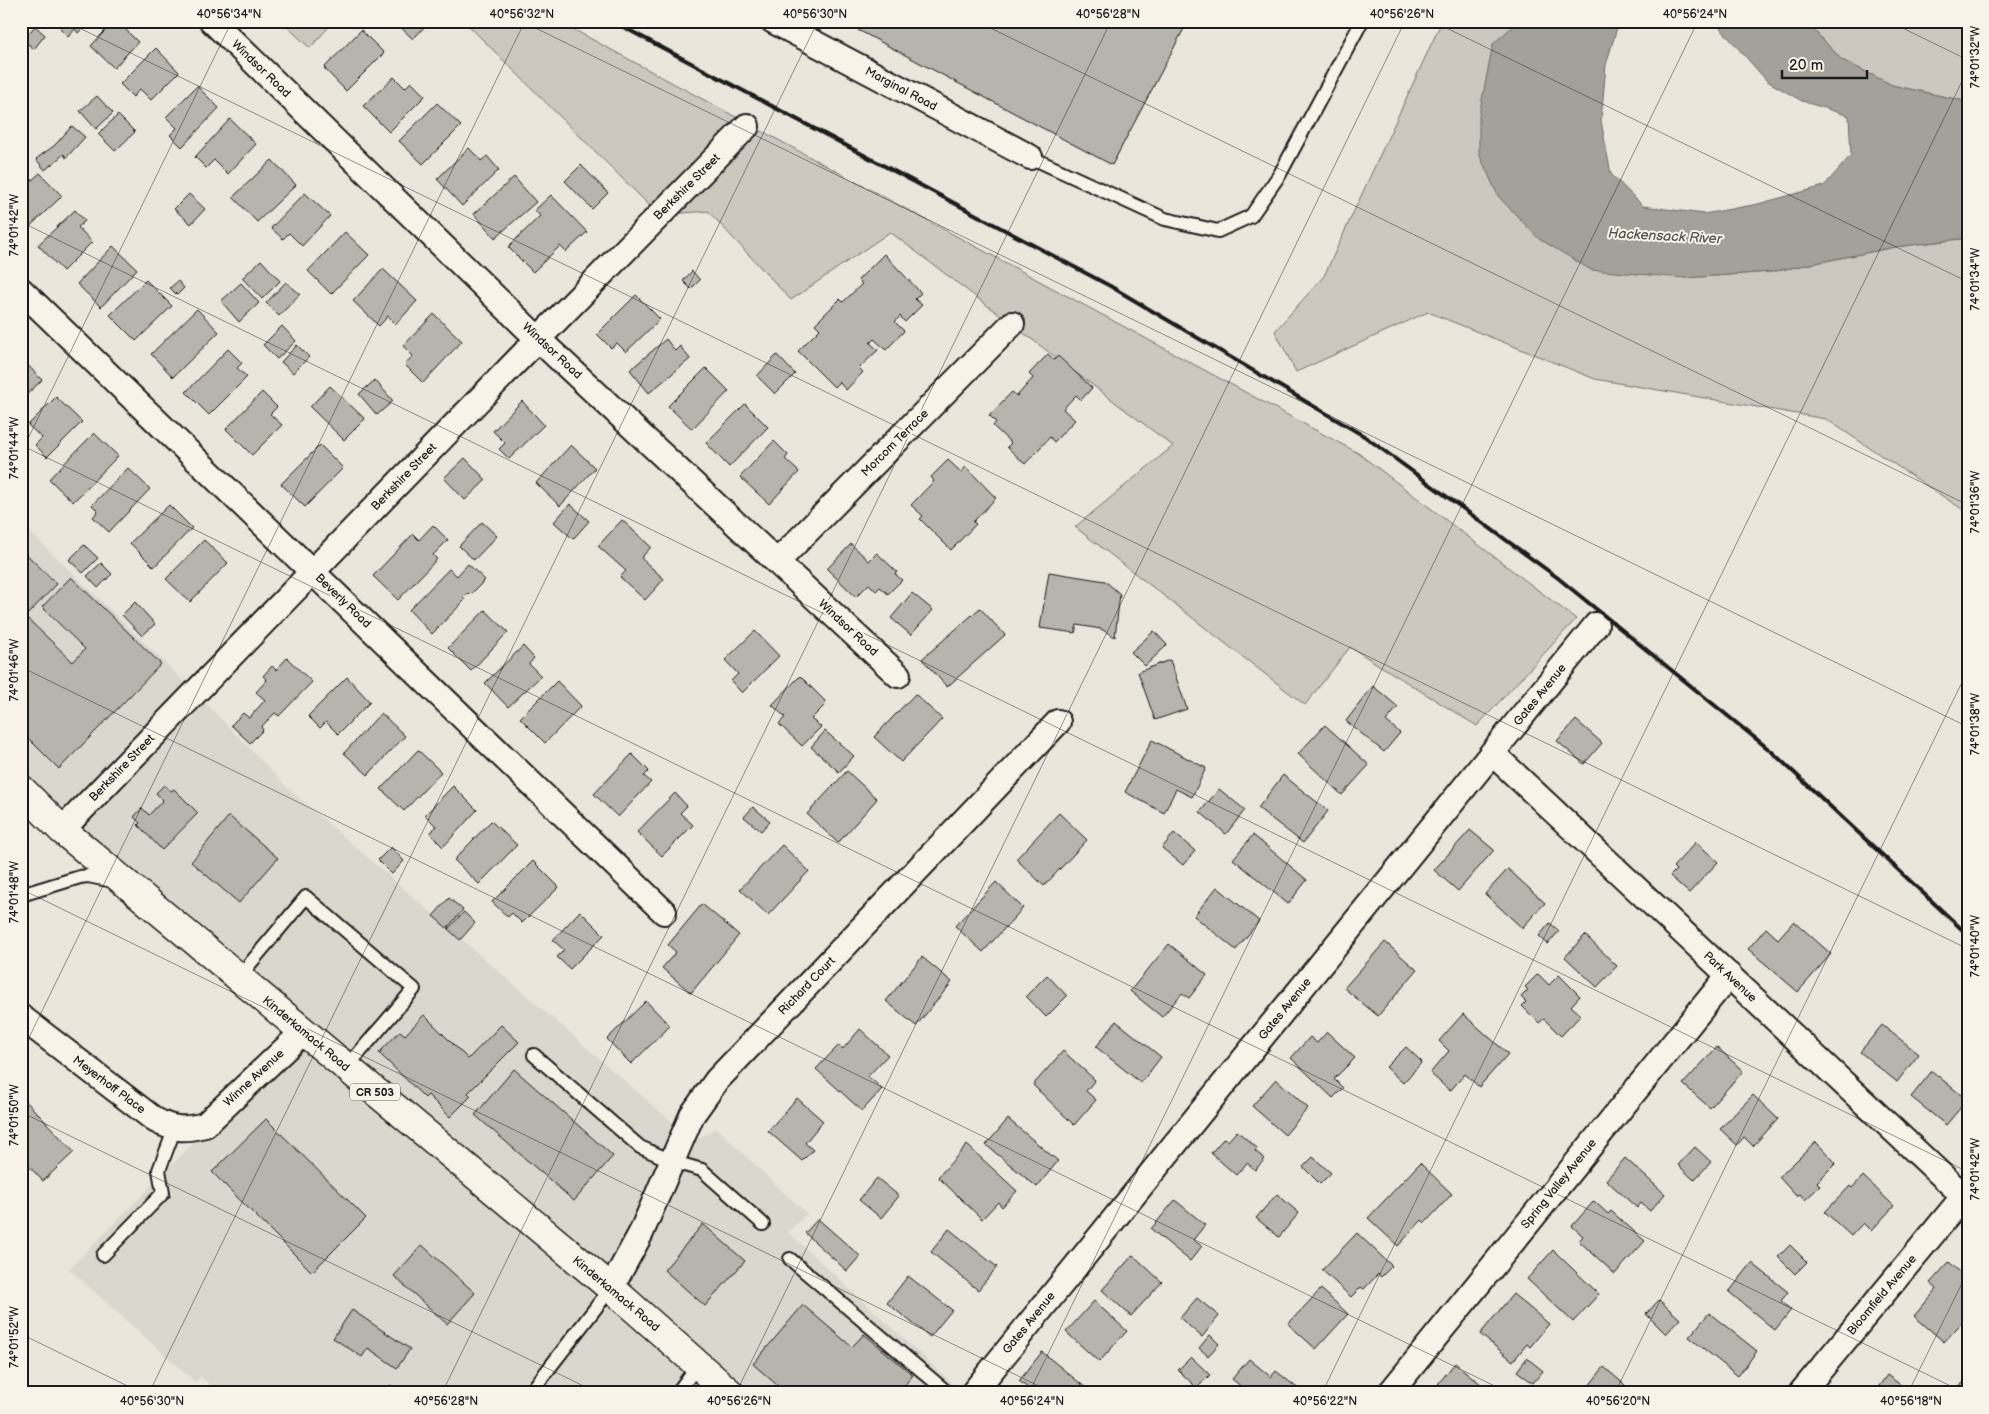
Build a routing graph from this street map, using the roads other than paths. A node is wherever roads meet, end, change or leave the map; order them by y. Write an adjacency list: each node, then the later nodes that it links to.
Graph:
1 (212, 21): 8 (street, Windsor Road)
2 (773, 21): 5 (street, Marginal Road)
3 (1362, 21): 5 (lane)
4 (748, 126): 8 (street, Berkshire Street)
5 (1030, 157)
6 (21, 290): 10 (street, Beverly Road)
7 (1012, 324): 9 (street, Morcom Terrace)
8 (538, 339): 9 (street, Windsor Road); 10 (street, Berkshire Street)
9 (777, 562): 12 (street, Windsor Road)
10 (312, 571): 16 (street, Berkshire Street); 19 (street, Beverly Road)
11 (1596, 625): 14 (street, Gates Avenue)
12 (898, 675)
13 (1058, 722): 28 (street, Richard Court)
14 (1492, 753): 20 (street, Park Avenue); 39 (street, Gates Avenue)
15 (21, 789): 16 (main road, Kinderkamack Road / CR 503)
16 (62, 830): 17 (main road, Kinderkamack Road / CR 503)
17 (126, 884): 18 (lane); 21 (main road, Kinderkamack Road / CR 503)
18 (21, 895)
19 (664, 912)
20 (1728, 975): 29 (street, Park Avenue); 40 (street, Spring Valley Avenue)
21 (238, 978): 23 (main road, Kinderkamack Road / CR 503); 25 (lane)
22 (21, 1018): 27 (street, Meyerhoff Place)
23 (303, 1032): 25 (main road, Kinderkamack Road / CR 503); 26 (street, Winne Avenue)
24 (534, 1055): 28 (lane)
25 (346, 1068): 33 (main road, Kinderkamack Road / CR 503)
26 (205, 1125): 27 (street, Meyerhoff Place)
27 (175, 1128): 31 (lane)
28 (674, 1162): 30 (lane); 33 (street, Richard Court)
29 (1966, 1198): 41 (street, Bloomfield Avenue)
30 (763, 1224)
31 (103, 1255)
32 (790, 1259): 38 (lane)
33 (610, 1288): 34 (main road, Kinderkamack Road / CR 503); 35 (lane)
34 (698, 1365): 36 (lane); 37 (main road, Kinderkamack Road / CR 503)
35 (530, 1393)
36 (677, 1393)
37 (730, 1393)
38 (948, 1393)
39 (973, 1393)
40 (1390, 1393)
41 (1801, 1393)

